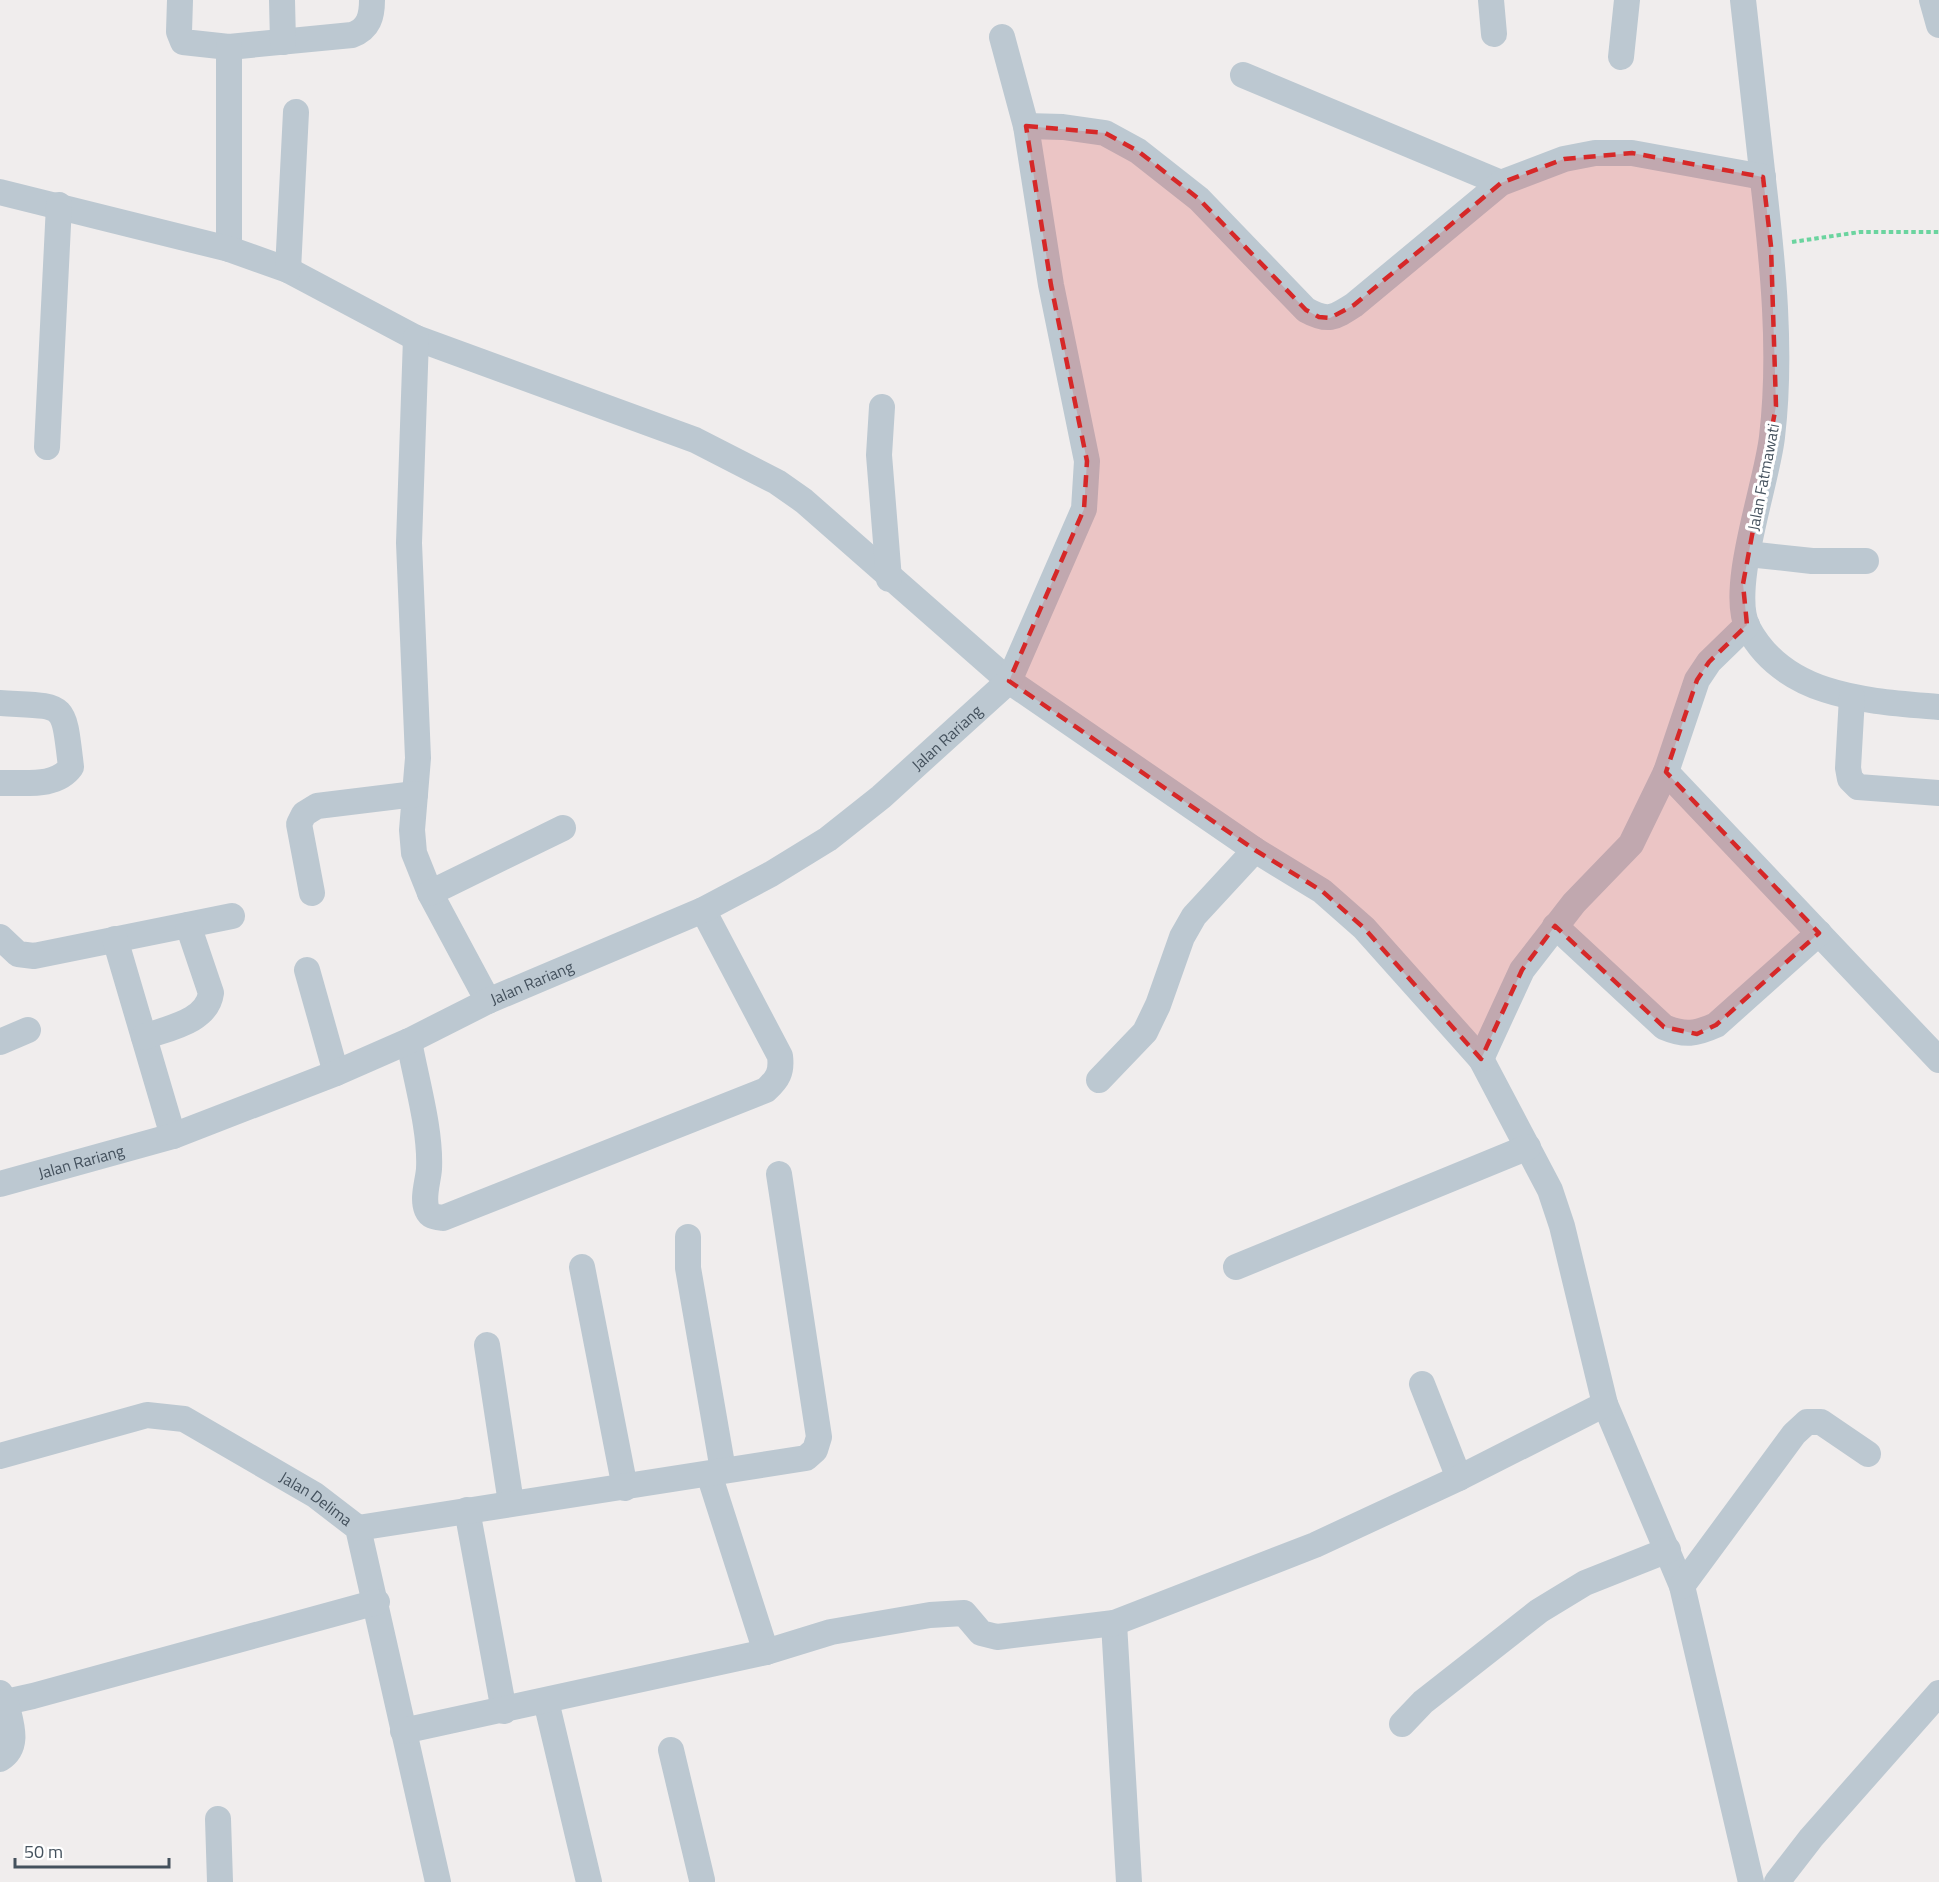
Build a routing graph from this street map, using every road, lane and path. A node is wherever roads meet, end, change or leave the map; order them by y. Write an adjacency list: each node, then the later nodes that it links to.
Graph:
1 (180, 0): 12 (street)
2 (282, 0): 11 (street)
3 (372, 0): 11 (street)
4 (1491, 0): 9 (street)
5 (1627, 0): 13 (street)
6 (1743, 0): 17 (street, Jalan Fatmawati)
7 (1932, 0): 8 (street)
8 (1939, 25)
9 (1494, 34)
10 (1002, 37): 16 (street)
11 (283, 42): 12 (street)
12 (229, 47): 23 (street)
13 (1621, 57)
14 (1243, 75): 18 (street)
15 (296, 112): 24 (street)
16 (1026, 126): 18 (street); 32 (street)
17 (1763, 177): 18 (street); 22 (street, Jalan Fatmawati)
18 (1501, 183)
19 (0, 192): 20 (street)
20 (59, 206): 23 (street); 27 (street)
21 (1939, 232): 22 (path)
22 (1771, 246): 28 (street, Jalan Fatmawati)
23 (230, 249): 24 (street)
24 (288, 270): 25 (street)
25 (416, 338): 30 (street); 39 (street)
26 (882, 407): 30 (street)
27 (47, 447)
28 (1748, 554): 29 (street); 31 (street, Jalan Fatmawati)
29 (1866, 561)
30 (889, 579): 32 (street)
31 (1747, 625): 33 (street, Jalan Fatmawati); 36 (street)
32 (1009, 681): 41 (street); 44 (street, Jalan Rariang)
33 (1852, 697): 35 (street, Jalan Fatmawati); 38 (street)
34 (0, 704): 37 (street)
35 (1939, 707)
36 (1666, 772): 47 (street); 48 (street)
37 (0, 783)
38 (1939, 793)
39 (415, 794): 42 (street); 43 (street)
40 (563, 828): 43 (street)
41 (1255, 850): 57 (street); 60 (street)
42 (312, 893)
43 (430, 893): 52 (street)
44 (702, 910): 52 (street, Jalan Rariang); 55 (street)
45 (232, 916): 46 (street)
46 (188, 924): 50 (street); 54 (street)
47 (1555, 926): 48 (street); 57 (street)
48 (1819, 933): 58 (street)
49 (0, 937): 50 (street)
50 (115, 939): 54 (street)
51 (307, 970): 59 (street)
52 (488, 1001): 55 (street, Jalan Rariang)
53 (28, 1030): 56 (street)
54 (144, 1037): 61 (street)
55 (409, 1041): 59 (street, Jalan Rariang)
56 (0, 1042)
57 (1481, 1059): 62 (street)
58 (1939, 1060)
59 (336, 1073): 61 (street, Jalan Rariang)
60 (1099, 1080)
61 (173, 1136): 64 (street, Jalan Rariang)
62 (1528, 1147): 67 (street); 70 (street)
63 (779, 1174): 73 (street)
64 (0, 1184)
65 (688, 1237): 73 (street)
66 (582, 1267): 75 (street)
67 (1236, 1267)
68 (488, 1345): 76 (street)
69 (1422, 1384): 74 (street)
70 (1605, 1404): 74 (street); 79 (street)
71 (1868, 1454): 80 (street)
72 (0, 1456): 78 (street, Jalan Delima)
73 (716, 1472): 75 (street); 83 (street)
74 (1459, 1478): 82 (street)
75 (625, 1488): 76 (street)
76 (511, 1503): 77 (street)
77 (467, 1510): 78 (street); 87 (street)
78 (358, 1528): 81 (street, Jalan Delima)
79 (1668, 1550): 80 (street); 88 (street)
80 (1682, 1586): 98 (street)
81 (377, 1602): 85 (street); 89 (street, Jalan Delima)
82 (1114, 1623): 83 (street); 97 (street)
83 (766, 1652): 86 (street)
84 (1939, 1693): 99 (street)
85 (3, 1697): 91 (street)
86 (546, 1701): 87 (street); 96 (street)
87 (504, 1711): 89 (street)
88 (1402, 1724)
89 (404, 1731): 95 (street, Jalan Delima)
90 (671, 1750): 93 (street)
91 (0, 1759)
92 (218, 1819): 94 (street)
93 (700, 1881)
94 (220, 1882)
95 (438, 1882)
96 (589, 1882)
97 (1129, 1882)
98 (1751, 1882)
99 (1777, 1882)

